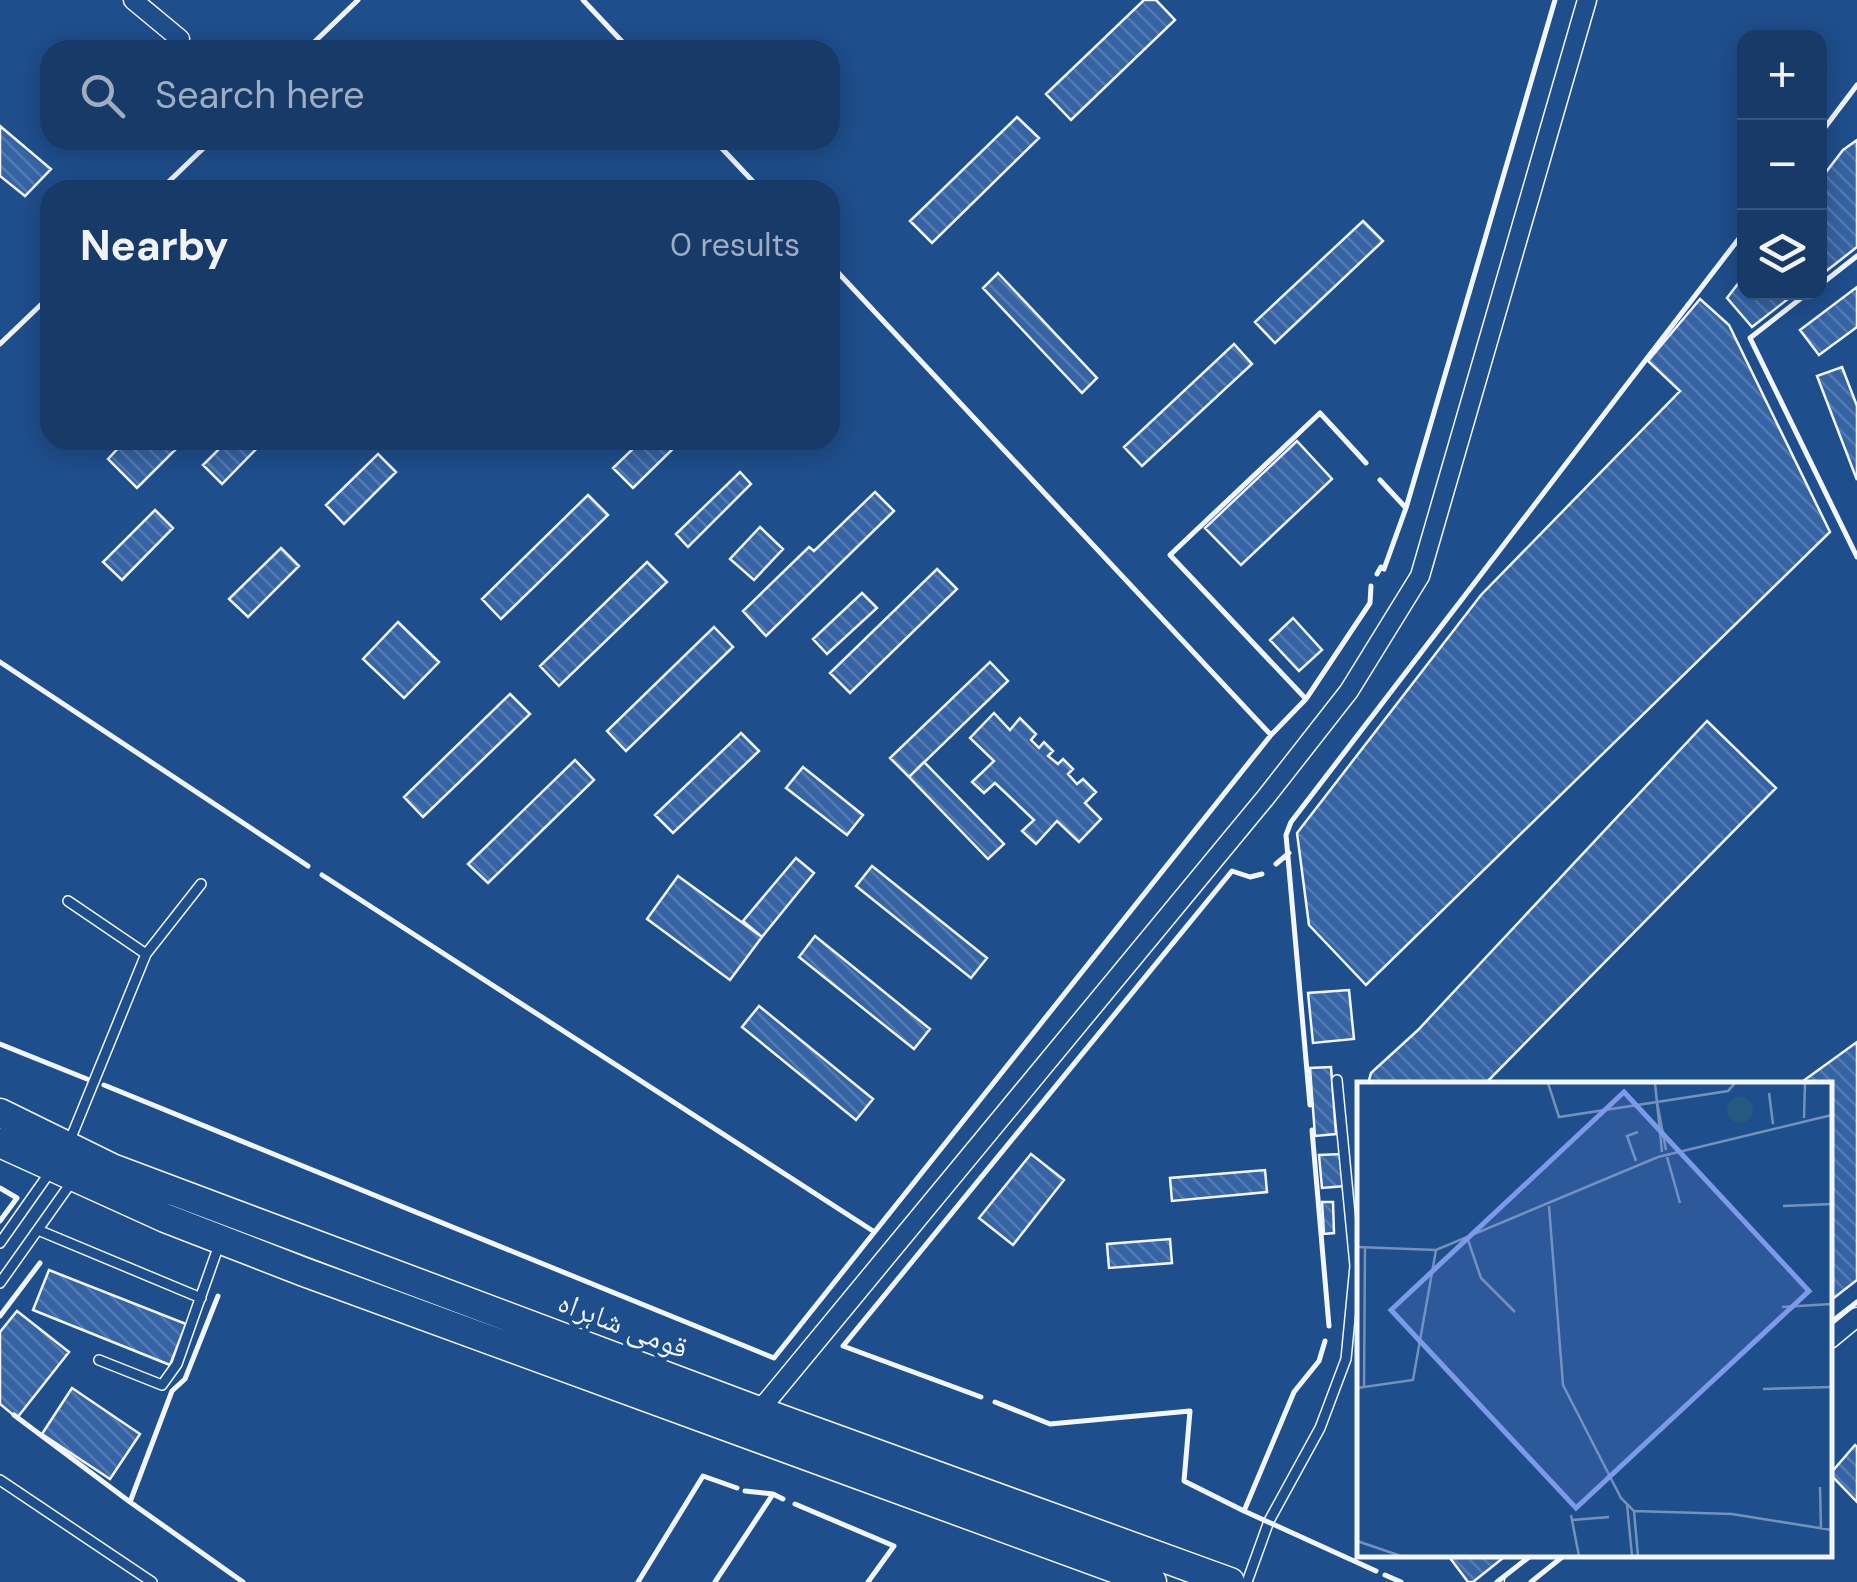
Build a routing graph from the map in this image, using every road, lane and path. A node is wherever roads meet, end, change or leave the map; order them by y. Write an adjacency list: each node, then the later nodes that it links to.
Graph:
1 (133, 0): 3 (street)
2 (1587, 0): 19 (street)
3 (180, 39)
4 (201, 884): 6 (lane)
5 (68, 902): 6 (lane)
6 (146, 954): 10 (lane)
7 (1337, 1080): 25 (lane)
8 (0, 1113): 10 (highway, قومی شاہراہ)
9 (0, 1143): 10 (highway, قومی شاہراہ)
10 (65, 1164): 11 (lane); 12 (highway, قومی شاہراہ); 13 (lane); 19 (highway, قومی شاہراہ)
11 (38, 1230): 14 (lane); 15 (lane)
12 (220, 1240): 15 (lane); 23 (highway, قومی شاہراہ)
13 (0, 1243)
14 (0, 1283)
15 (201, 1298): 18 (lane)
16 (1857, 1318): 17 (street)
17 (1832, 1337)
18 (99, 1360)
19 (759, 1411): 24 (highway, قومی شاہراہ)
20 (0, 1480): 22 (lane)
21 (1546, 1557): 26 (street)
22 (152, 1582)
23 (1152, 1582)
24 (1230, 1582)
25 (1247, 1582)
26 (1514, 1582)

